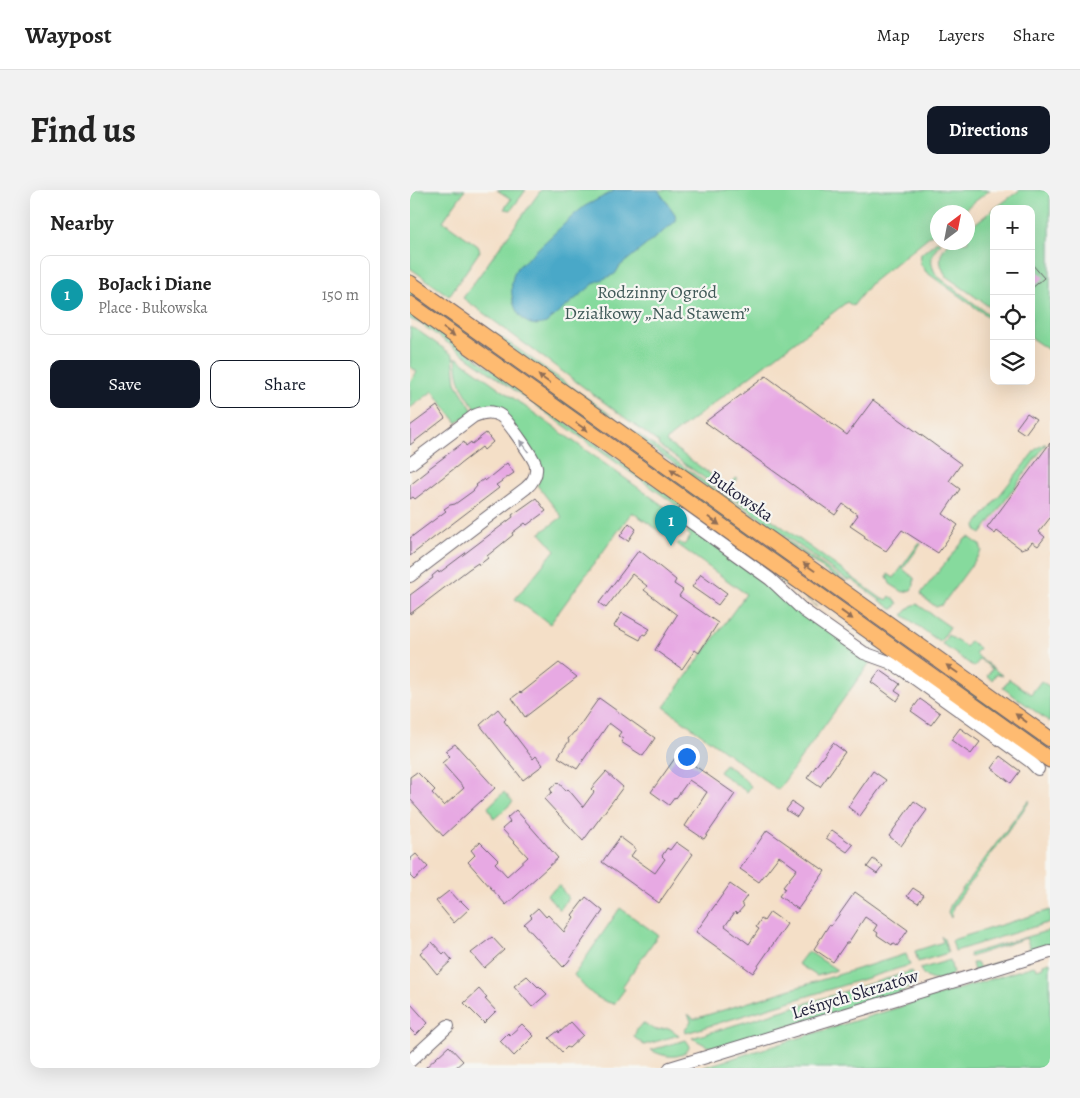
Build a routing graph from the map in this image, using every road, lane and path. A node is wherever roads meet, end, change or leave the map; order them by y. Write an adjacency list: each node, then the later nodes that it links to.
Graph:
1 (410, 283): 6 (main road, Bukowska, one-way to 1)
2 (410, 304): 7 (main road, Bukowska, one-way to 7)
3 (410, 464): 5 (street, one-way to 3)
4 (681, 515): 7 (street)
5 (410, 576)
6 (1050, 739)
7 (1044, 764)
8 (1050, 952): 11 (street, Leśnych Skrzatów)
9 (448, 1026): 10 (street)
10 (410, 1061)
11 (670, 1068)

